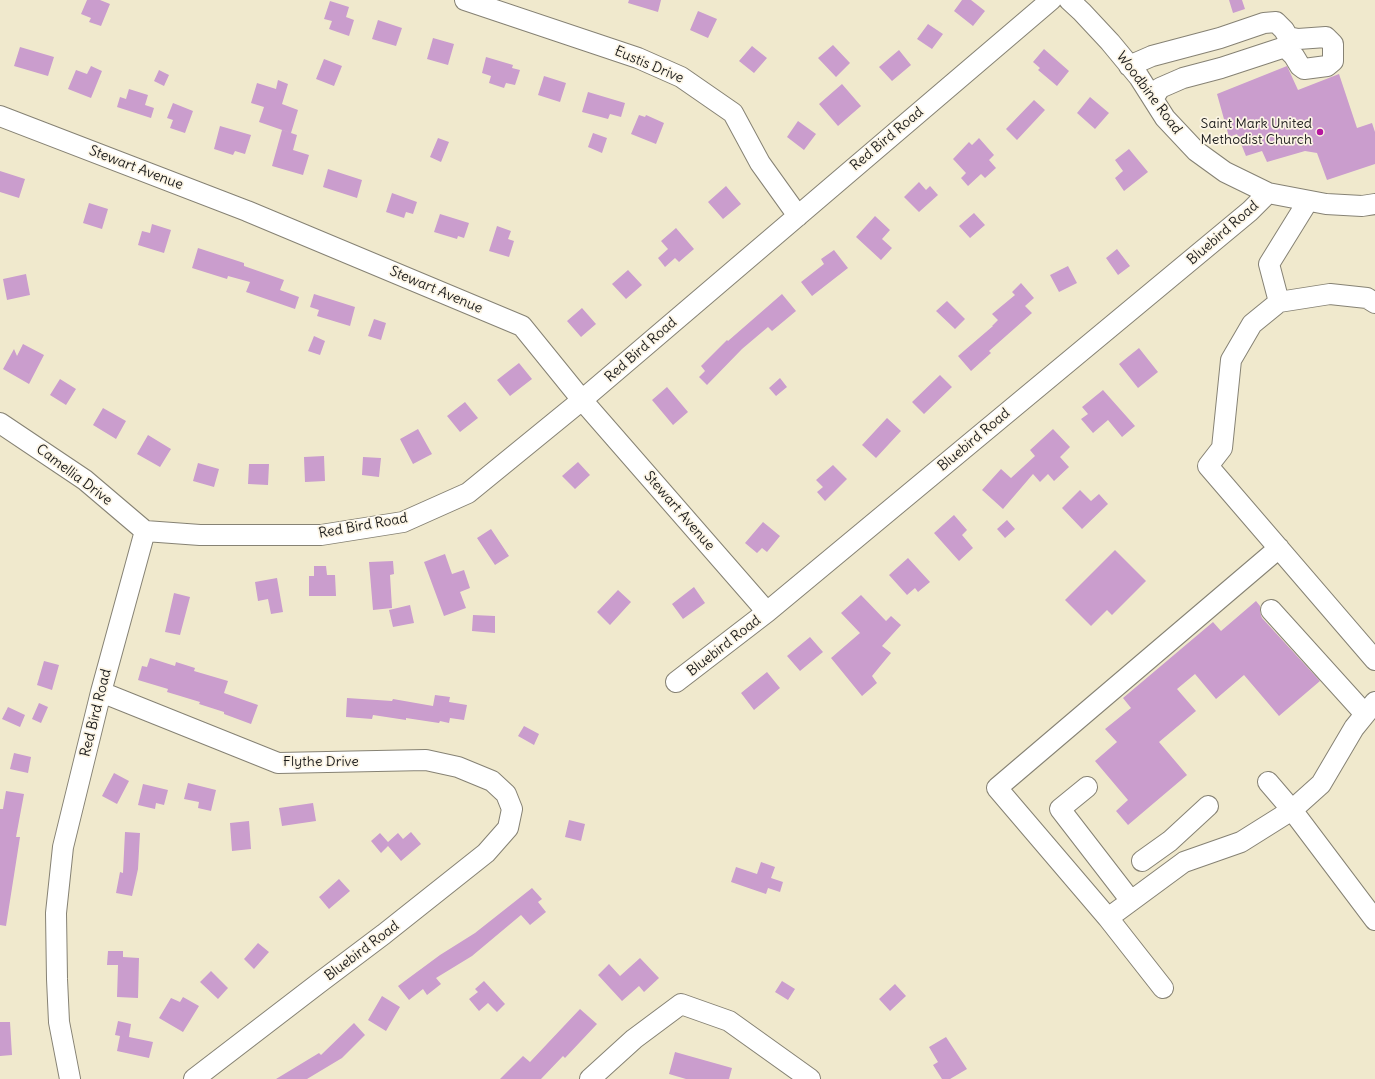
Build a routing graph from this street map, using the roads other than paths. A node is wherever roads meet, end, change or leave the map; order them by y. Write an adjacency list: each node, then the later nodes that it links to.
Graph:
1 (465, 0): 10 (street, Eustis Drive)
2 (1051, 0): 10 (street, Red Bird Road)
3 (1069, 0): 4 (street, Woodbine Road)
4 (1129, 66): 5 (street, Woodbine Road); 5 (street)
5 (1153, 99): 7 (street, Woodbine Road)
6 (0, 116): 13 (street, Stewart Avenue)
7 (1268, 193): 8 (street, Woodbine Road); 18 (street, Bluebird Road)
8 (1308, 201): 9 (street, Woodbine Road); 11 (street)
9 (1375, 204)
10 (798, 216): 13 (street, Red Bird Road)
11 (1279, 302): 12 (street); 16 (street)
12 (1375, 303)
13 (582, 400): 15 (street, Red Bird Road); 18 (street, Stewart Avenue)
14 (0, 423): 15 (street, Camellia Drive)
15 (145, 531): 21 (street, Red Bird Road)
16 (1279, 548): 19 (street); 33 (street)
17 (1271, 610): 22 (street)
18 (767, 612): 20 (street, Bluebird Road)
19 (1375, 660)
20 (676, 682)
21 (101, 692): 26 (street, Flythe Drive); 36 (street, Red Bird Road)
22 (1370, 708): 27 (street)
23 (1268, 782): 27 (street)
24 (1087, 787): 32 (street)
25 (1208, 806): 28 (street)
26 (512, 809): 37 (street, Bluebird Road)
27 (1292, 810): 30 (street); 31 (street)
28 (1170, 841): 29 (street); 30 (street)
29 (1142, 861)
30 (1184, 862): 32 (street)
31 (1369, 900): 34 (street)
32 (1131, 901): 33 (street)
33 (1108, 918): 35 (street)
34 (1375, 920)
35 (1163, 988)
36 (70, 1079)
37 (194, 1079)
38 (590, 1079): 39 (street)
39 (810, 1079)

